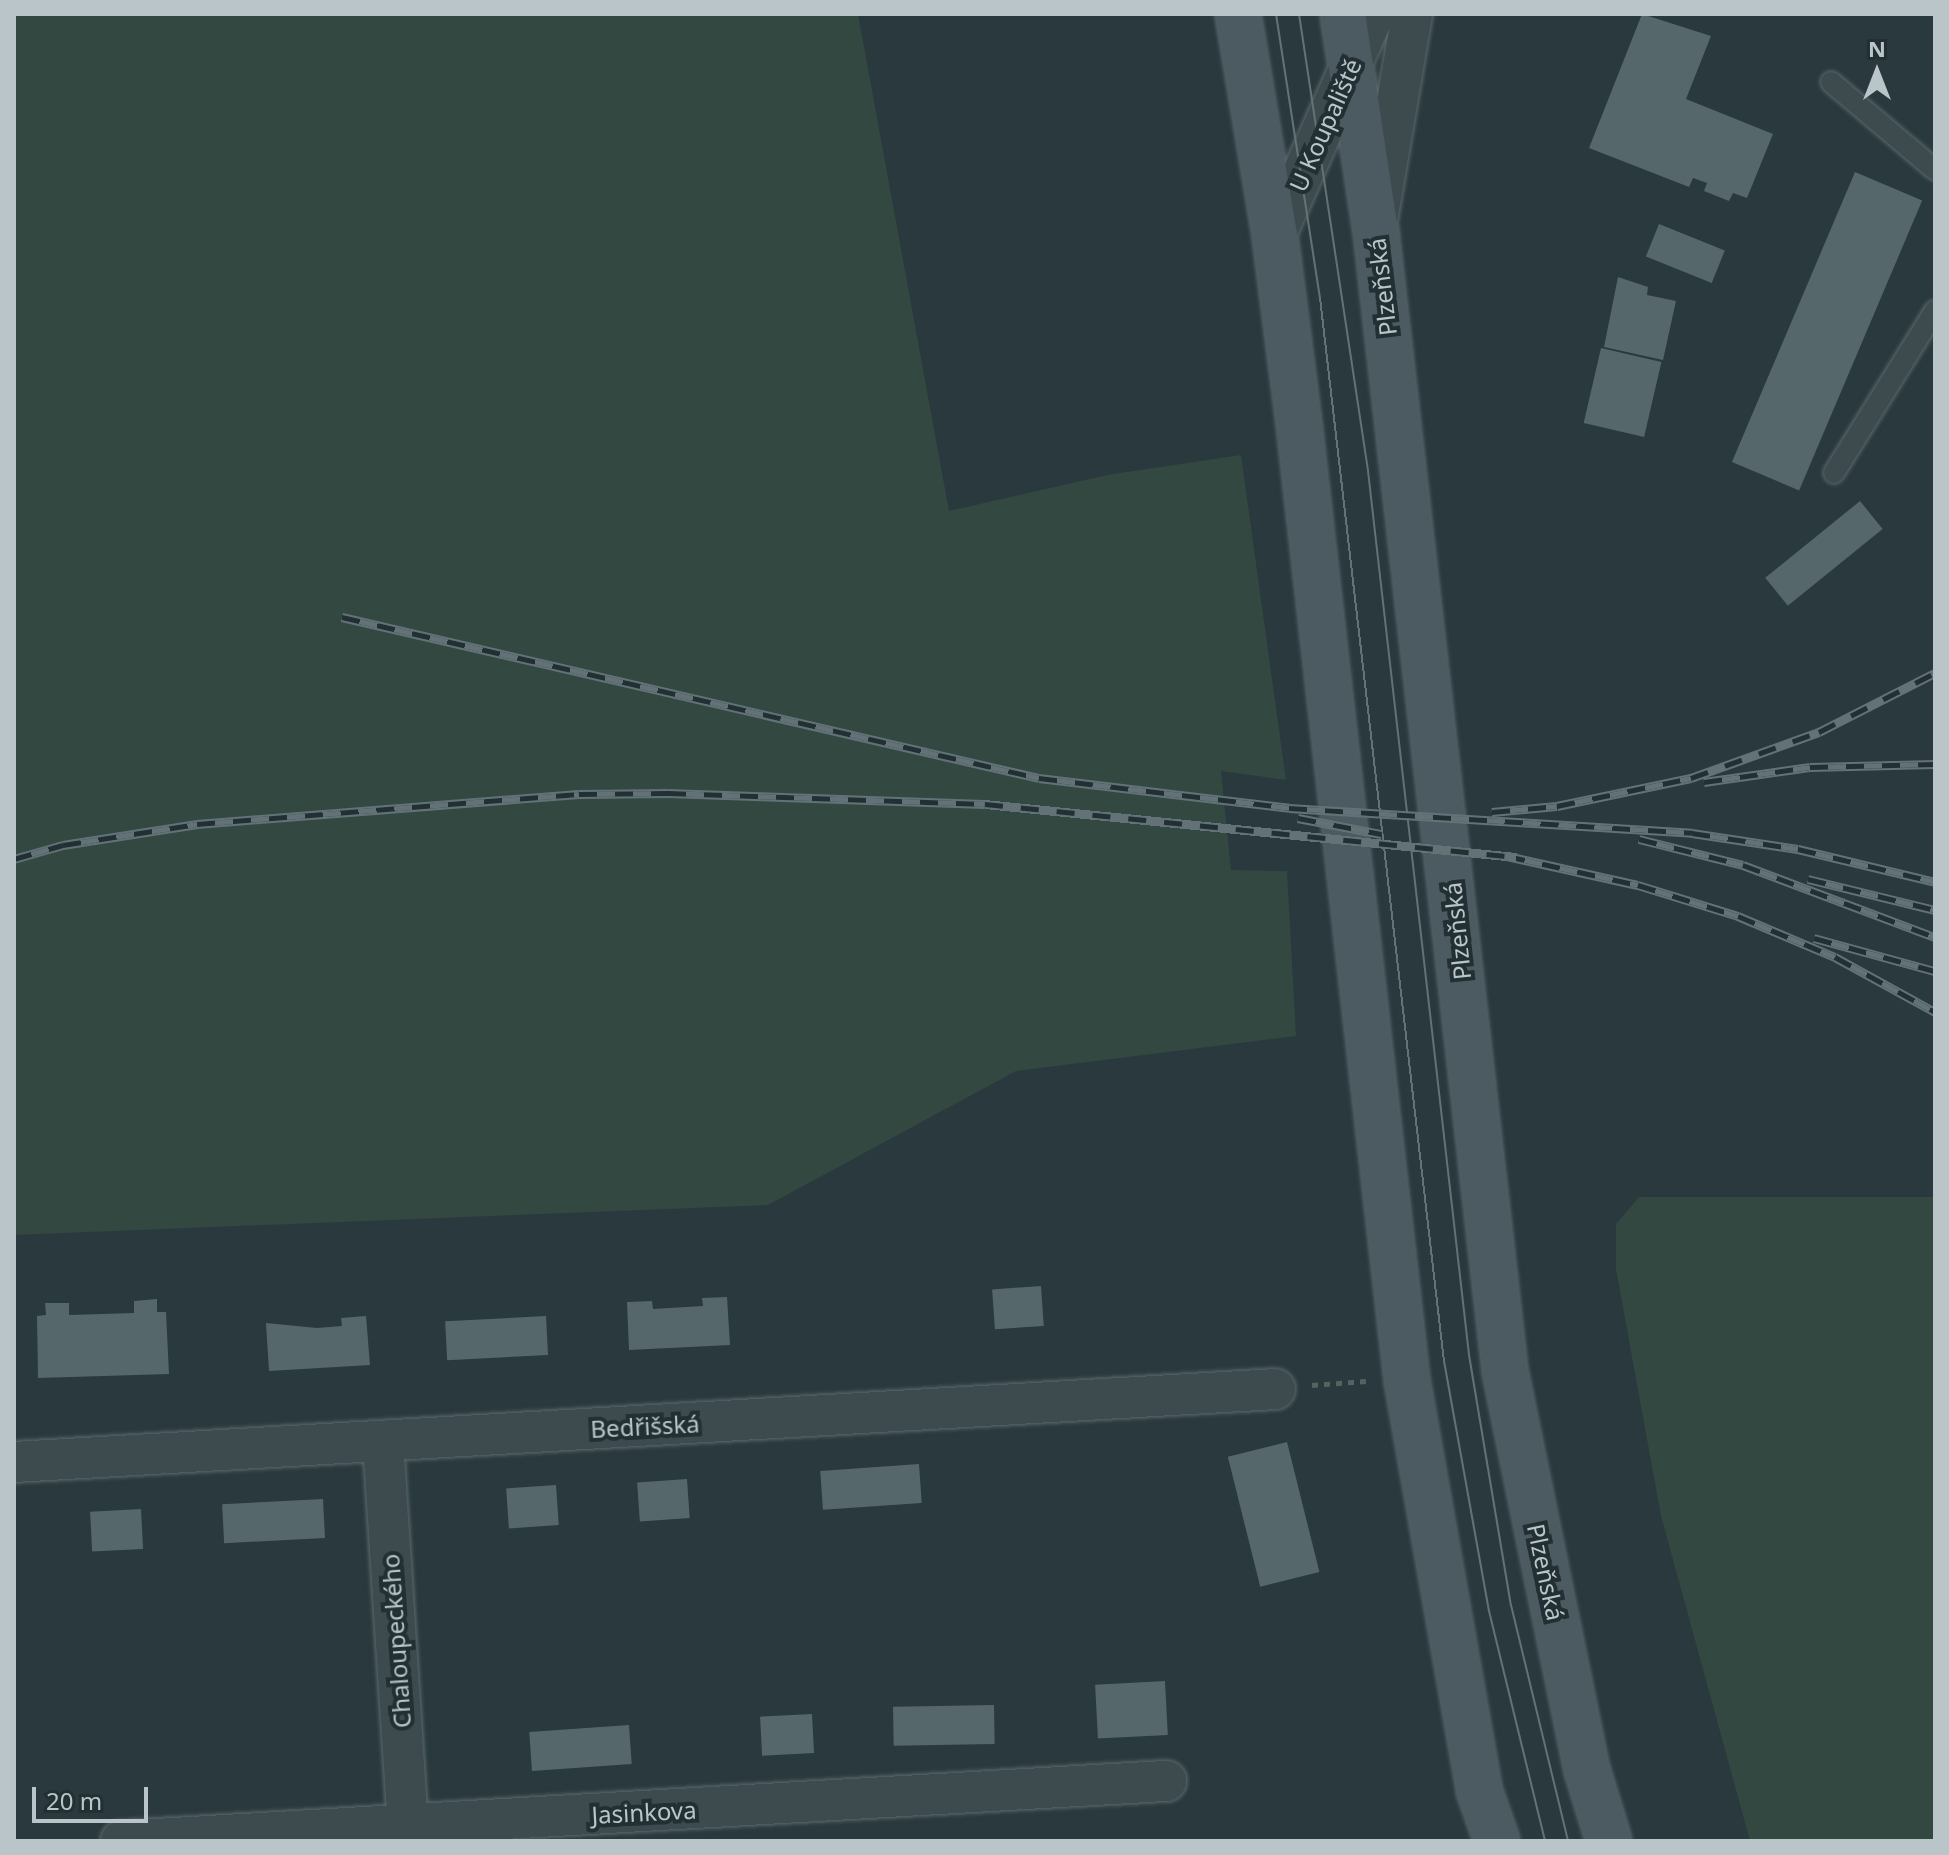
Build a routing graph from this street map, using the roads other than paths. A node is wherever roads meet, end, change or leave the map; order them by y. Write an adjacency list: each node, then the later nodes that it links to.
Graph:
1 (1238, 14): 9 (main road)
2 (1343, 14): 5 (main road, Plzeňská)
3 (1374, 14): 5 (street, U Koupaliště)
4 (1412, 14): 8 (street, U Koupaliště)
5 (1351, 71): 8 (main road, Plzeňská); 9 (street, U Koupaliště)
6 (1831, 82): 7 (lane)
7 (1935, 170)
8 (1376, 231): 19 (main road, Plzeňská)
9 (1275, 236): 18 (main road)
10 (1935, 311): 11 (lane)
11 (1834, 473)
12 (1275, 1389): 13 (street, Bedřišská)
13 (383, 1441): 14 (street, Bedřišská); 16 (street, Chaloupeckého)
14 (14, 1462)
15 (1166, 1781): 16 (street, Jasinkova)
16 (408, 1834): 17 (street, Jasinkova)
17 (121, 1841)
18 (1497, 1841)
19 (1609, 1841)

